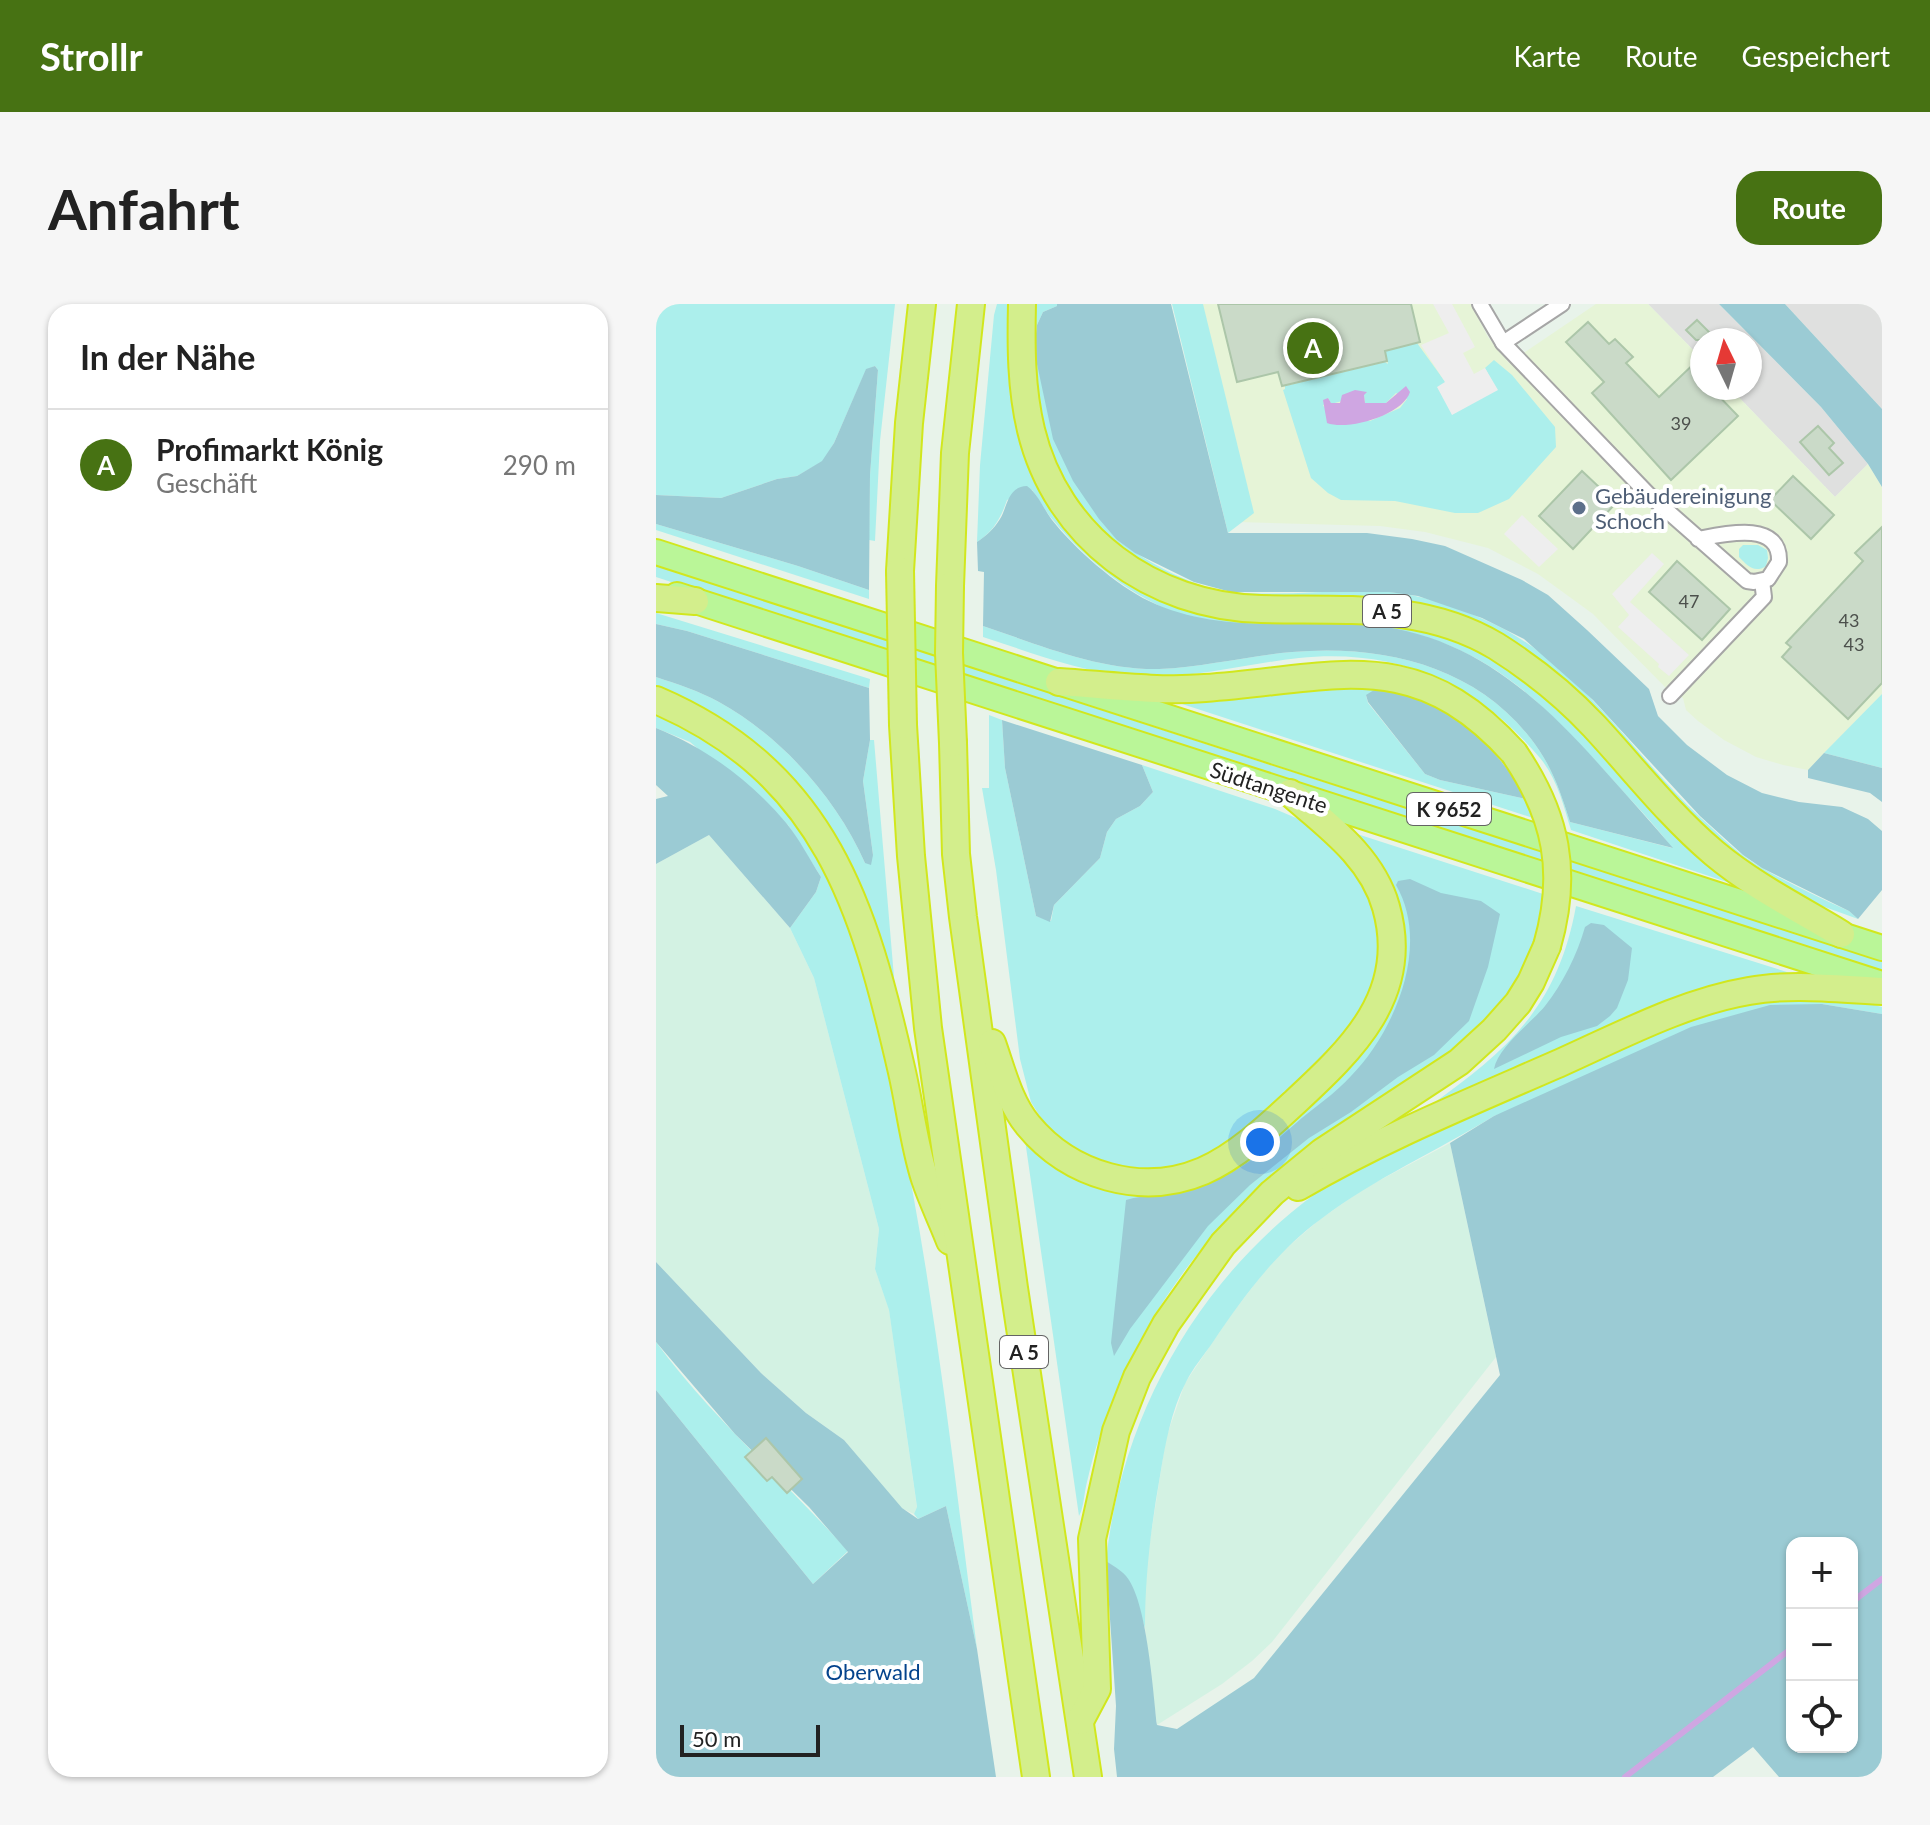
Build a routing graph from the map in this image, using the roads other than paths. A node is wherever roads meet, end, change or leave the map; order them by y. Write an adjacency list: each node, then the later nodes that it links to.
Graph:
1 (922, 304): 23 (highway, A 5, bridge)
2 (971, 304): 19 (highway, A 5, bridge)
3 (1022, 304): 17 (highway, A 5)
4 (1480, 304): 6 (street)
5 (1562, 304): 6 (street)
6 (1503, 343): 7 (street)
7 (1698, 539): 9 (street); 9 (street)
8 (656, 552): 13 (highway, Südtangente / K 9652)
9 (1762, 581): 14 (street)
10 (656, 587): 12 (highway, Südtangente / K 9652)
11 (656, 598): 12 (highway, K 9652)
12 (695, 601): 16 (highway, Südtangente / K 9652)
13 (1059, 682): 17 (highway, Südtangente / K 9652); 22 (highway, K 9652, bridge)
14 (1670, 696)
15 (656, 700): 23 (highway, A 5)
16 (1290, 793): 19 (highway, A 5); 20 (highway, Südtangente / K 9652)
17 (1841, 934): 18 (highway, Südtangente / K 9652)
18 (1882, 948)
19 (972, 983): 24 (highway, A 5)
20 (1882, 984)
21 (1882, 991): 22 (highway)
22 (1254, 1213): 24 (highway)
23 (966, 1281): 25 (highway, A 5)
24 (1080, 1721): 26 (highway, A 5)
25 (1036, 1777)
26 (1088, 1777)

